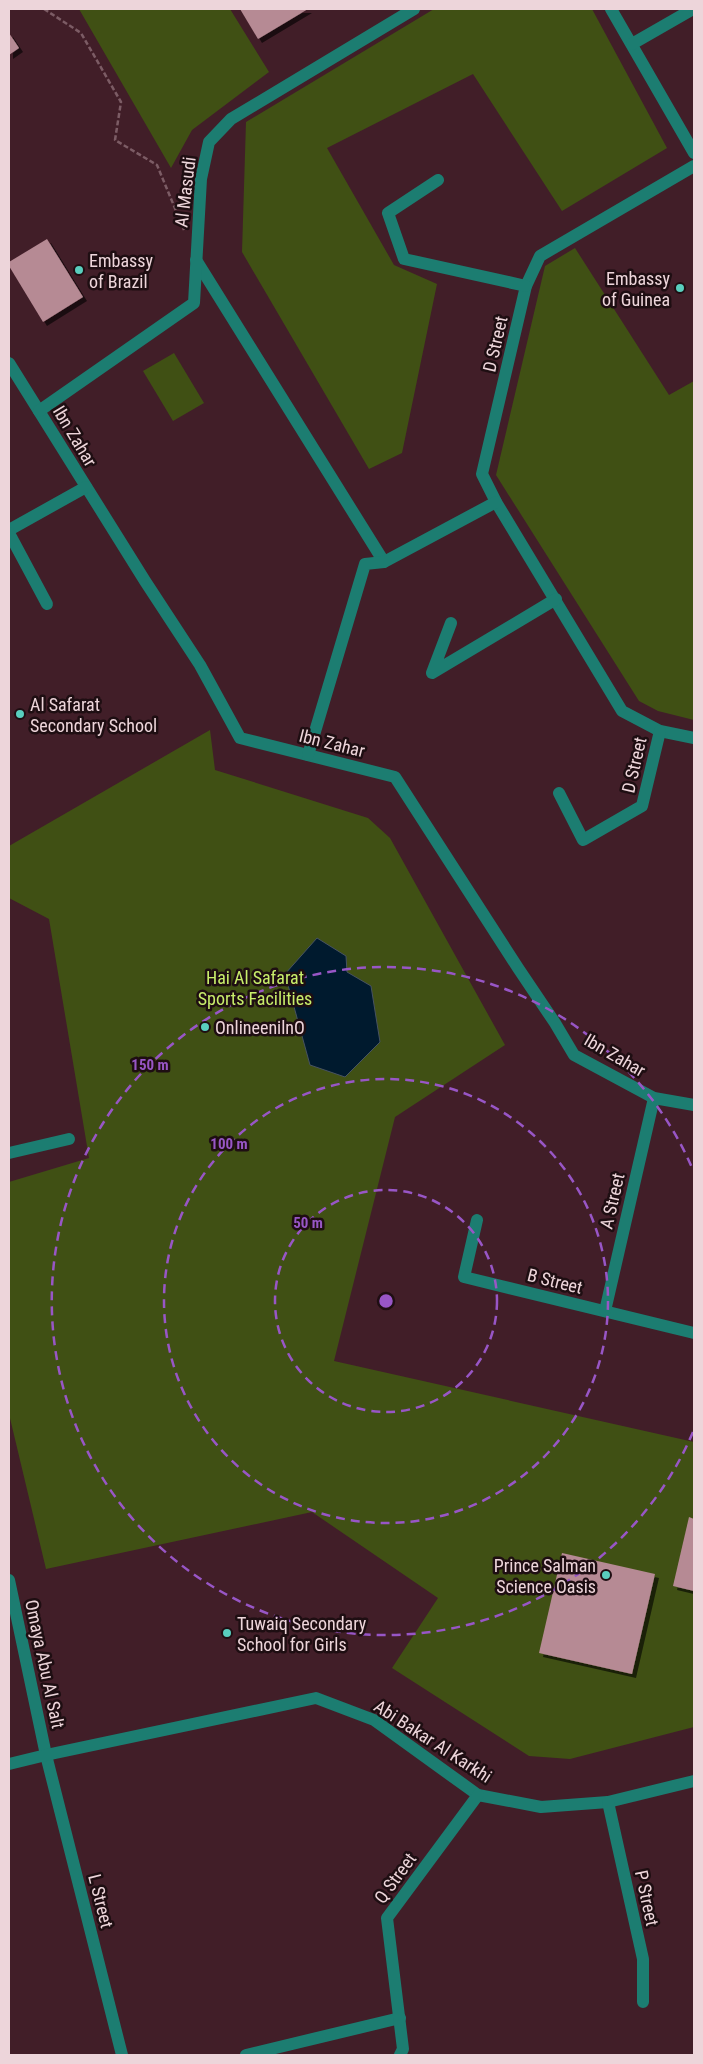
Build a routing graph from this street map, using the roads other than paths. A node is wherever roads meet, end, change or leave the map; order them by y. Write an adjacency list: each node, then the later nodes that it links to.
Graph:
1 (414, 9): 8 (street, Al Masudi)
2 (611, 9): 4 (street)
3 (693, 9): 4 (street)
4 (632, 44): 5 (street)
5 (694, 153)
6 (694, 166): 9 (street, D Street)
7 (438, 180): 9 (street)
8 (196, 260): 11 (street, Al Masudi); 15 (street)
9 (526, 286): 13 (street, D Street)
10 (9, 363): 11 (street, Ibn Zahar)
11 (39, 411): 12 (street, Ibn Zahar)
12 (86, 487): 14 (street); 21 (street, Ibn Zahar)
13 (496, 502): 15 (street); 16 (street, D Street)
14 (9, 532): 17 (street)
15 (384, 562): 21 (street)
16 (556, 599): 18 (street); 19 (street, D Street)
17 (47, 604)
18 (450, 623)
19 (660, 731): 20 (street, D Street); 22 (street, D Street)
20 (694, 738)
21 (308, 755): 23 (street, Ibn Zahar)
22 (558, 793)
23 (654, 1098): 24 (street, Ibn Zahar); 28 (street, A Street)
24 (694, 1105)
25 (69, 1139): 26 (street)
26 (9, 1153)
27 (477, 1220): 28 (street, B Street)
28 (604, 1311): 29 (street, B Street)
29 (694, 1333)
30 (9, 1580): 31 (street, Omaya Abu Al Salt)
31 (46, 1755): 32 (street, Abi Bakar Al Karkhi); 34 (street, Abi Bakar Al Karkhi); 38 (street, L Street)
32 (9, 1764)
33 (694, 1781): 35 (street, Abi Bakar Al Karkhi)
34 (478, 1795): 35 (street, Abi Bakar Al Karkhi); 37 (street, Q Street)
35 (608, 1802): 36 (street, P Street)
36 (644, 2002)
37 (400, 2018): 39 (street); 40 (street, Q Street)
38 (122, 2055)
39 (246, 2055)
40 (400, 2055)

